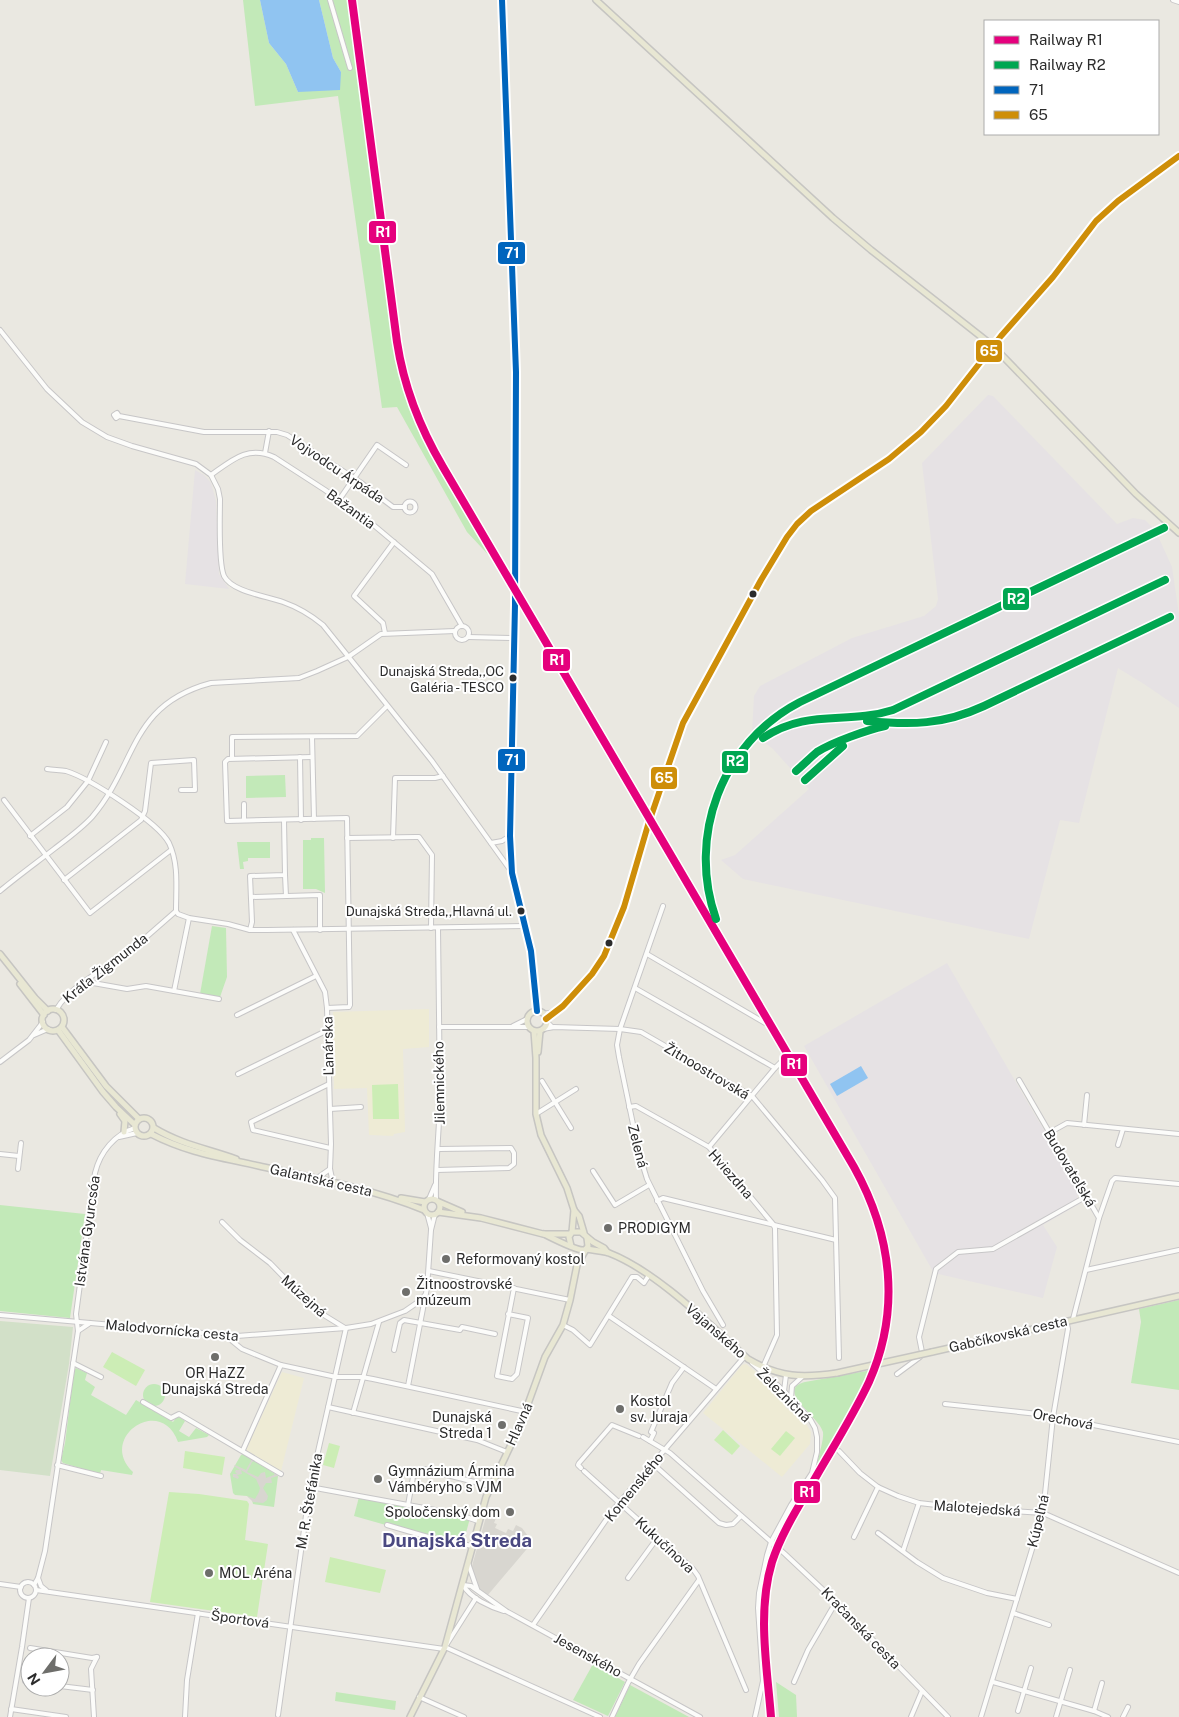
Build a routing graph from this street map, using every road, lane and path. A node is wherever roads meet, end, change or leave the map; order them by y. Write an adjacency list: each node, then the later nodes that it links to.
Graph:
1 (330, 0): 6 (street)
2 (502, 0): 24 (main road)
3 (596, 0): 9 (main road)
4 (1173, 0): 5 (street)
5 (1179, 2)
6 (350, 68)
7 (1179, 156): 9 (street)
8 (0, 330): 14 (street)
9 (993, 346): 18 (main road); 81 (street)
10 (119, 416): 11 (street, Vojvodcu Árpáda)
11 (269, 431): 12 (street); 15 (street, Vojvodcu Árpáda)
12 (265, 453): 14 (street); 16 (street, Bažantia)
13 (406, 465): 15 (street)
14 (211, 475): 25 (street)
15 (354, 479): 16 (street); 17 (street, Vojvodcu Árpáda)
16 (339, 500): 19 (street, Bažantia)
17 (405, 507)
18 (1179, 533)
19 (394, 542): 20 (street, Bažantia); 22 (street)
20 (462, 626): 21 (street); 23 (street)
21 (455, 631): 22 (street); 23 (street)
22 (385, 633): 25 (street)
23 (468, 637): 24 (street)
24 (513, 638): 45 (main road)
25 (348, 656): 26 (street); 36 (street)
26 (387, 706): 27 (street); 33 (street)
27 (312, 737): 29 (street); 31 (street)
28 (106, 742): 34 (street)
29 (312, 755): 30 (street); 40 (street)
30 (300, 757): 31 (street); 43 (street)
31 (232, 758): 41 (street)
32 (47, 769): 34 (street)
33 (443, 776): 47 (street); 48 (street)
34 (88, 781): 36 (street); 44 (street)
35 (181, 790): 39 (street)
36 (108, 794): 39 (street); 50 (street)
37 (4, 800): 44 (street)
38 (244, 804): 41 (street)
39 (143, 817): 49 (street); 53 (street)
40 (314, 819): 43 (street); 46 (street)
41 (244, 820): 42 (street)
42 (284, 820): 43 (street); 52 (street)
43 (301, 820)
44 (30, 836): 50 (street)
45 (510, 836): 48 (street); 51 (main road)
46 (347, 838): 47 (street); 63 (street)
47 (393, 838): 61 (street)
48 (491, 843): 51 (street)
49 (172, 850): 53 (street); 58 (street)
50 (45, 855): 53 (street); 54 (street)
51 (512, 873): 60 (main road)
52 (286, 876): 55 (street); 56 (street)
53 (64, 880)
54 (0, 890)
55 (286, 896): 56 (street); 66 (street)
56 (251, 897): 64 (street)
57 (663, 906): 68 (street, Zelená)
58 (176, 911): 59 (street); 71 (street, Kráľa Žigmunda)
59 (188, 918): 64 (street); 73 (street)
60 (526, 926): 62 (street); 78 (main road)
61 (431, 928): 62 (street); 63 (street)
62 (438, 928): 85 (street)
63 (348, 929): 66 (street); 75 (street)
64 (250, 930): 65 (street)
65 (293, 930): 66 (street); 70 (street, Ľanárska)
66 (320, 930)
67 (0, 954): 69 (main road)
68 (647, 954): 72 (street, Zelená); 84 (street)
69 (16, 975): 77 (main road); 79 (main road)
70 (316, 976): 75 (street, Ľanárska); 80 (street)
71 (90, 979): 73 (street); 76 (street, Kráľa Žigmunda)
72 (635, 988): 91 (street, Zelená); 97 (street)
73 (174, 991): 74 (street)
74 (219, 999)
75 (327, 1008): 92 (street, Ľanárska)
76 (56, 1010): 77 (main road); 89 (main road, Galantská cesta)
77 (48, 1011): 79 (main road)
78 (537, 1011): 81 (main road); 82 (main road)
79 (44, 1015): 83 (main road)
80 (236, 1015)
81 (546, 1018): 88 (street); 93 (main road)
82 (527, 1019): 86 (street, Jilemnického); 87 (main road)
83 (43, 1022): 90 (main road); 94 (street)
84 (765, 1022)
85 (439, 1026): 86 (street, Jilemnického); 126 (street, Jilemnického)
86 (512, 1026): 87 (street, Jilemnického)
87 (528, 1027): 93 (main road)
88 (552, 1027): 91 (street, Žitnoostrovská); 93 (street, Žitnoostrovská)
89 (60, 1028): 90 (main road); 107 (main road, Galantská cesta); 111 (main road, Galantská cesta)
90 (48, 1029): 94 (street)
91 (620, 1029): 104 (street, Žitnoostrovská); 106 (street, Zelená)
92 (328, 1030): 98 (street); 101 (street, Ľanárska)
93 (539, 1030): 110 (main road)
94 (34, 1035): 96 (street)
95 (785, 1058): 97 (street)
96 (0, 1062)
97 (775, 1068): 104 (street)
98 (238, 1074)
99 (1019, 1080): 118 (street, Budovateľská)
100 (542, 1081): 105 (street)
101 (329, 1084): 108 (street, Ľanárska); 125 (street)
102 (576, 1089): 105 (street)
103 (1087, 1095): 112 (street)
104 (752, 1096): 124 (street); 155 (street, Žitnoostrovská)
105 (555, 1102): 110 (street); 115 (street)
106 (628, 1106): 124 (street, Hviezdna); 138 (street, Zelená)
107 (116, 1107): 113 (main road, Galantská cesta); 117 (main road)
108 (330, 1108): 109 (street); 125 (street, Ľanárska)
109 (361, 1108)
110 (536, 1114): 144 (main road)
111 (140, 1119): 113 (main road); 114 (main road, Galantská cesta)
112 (1084, 1125): 116 (street); 118 (street)
113 (136, 1128): 117 (street, Istvána Gyurcsóa); 119 (main road, Galantská cesta); 121 (street)
114 (154, 1128): 119 (main road); 129 (main road, Galantská cesta)
115 (571, 1128)
116 (1123, 1129): 120 (street); 123 (street)
117 (124, 1132): 121 (street, Istvána Gyurcsóa)
118 (1049, 1133): 139 (street, Budovateľská)
119 (151, 1134): 129 (main road, Galantská cesta)
120 (1179, 1134)
121 (117, 1138): 173 (street, Istvána Gyurcsóa)
122 (21, 1143): 128 (street)
123 (1118, 1145)
124 (709, 1147): 150 (street, Hviezdna)
125 (330, 1148): 131 (street, Ľanárska)
126 (439, 1149): 132 (street, Jilemnického); 132 (street)
127 (0, 1154): 128 (street)
128 (19, 1156): 130 (street)
129 (248, 1164): 134 (main road, Galantská cesta)
130 (18, 1169)
131 (330, 1169): 134 (street); 135 (street, Ľanárska)
132 (437, 1170): 136 (street, Jilemnického)
133 (593, 1171): 138 (street)
134 (316, 1179): 135 (main road, Galantská cesta)
135 (333, 1183): 140 (main road, Galantská cesta)
136 (436, 1183): 141 (street, Jilemnického); 142 (street, Jilemnického)
137 (1179, 1184): 148 (street)
138 (649, 1185): 143 (street, Zelená)
139 (1087, 1196): 148 (street, Budovateľská); 193 (street)
140 (393, 1198): 141 (main road, Galantská cesta); 145 (main road, Galantská cesta)
141 (427, 1200): 142 (main road, Galantská cesta); 145 (main road)
142 (438, 1201): 146 (main road); 147 (main road)
143 (657, 1201): 150 (street); 178 (street, Zelená)
144 (574, 1210): 152 (main road); 154 (main road)
145 (426, 1212): 146 (main road, Galantská cesta); 151 (street)
146 (436, 1213): 147 (main road); 151 (street)
147 (470, 1216): 153 (main road)
148 (1100, 1218): 161 (street, Budovateľská)
149 (222, 1222): 179 (street, Múzejná)
150 (773, 1224): 155 (street); 191 (street)
151 (431, 1230): 162 (street)
152 (571, 1233): 153 (main road); 154 (main road); 158 (main road)
153 (544, 1234): 158 (main road)
154 (586, 1236): 156 (main road); 159 (main road)
155 (836, 1240): 187 (street, Žitnoostrovská)
156 (585, 1250): 158 (main road); 159 (main road); 160 (main road)
157 (1179, 1250): 161 (street)
158 (574, 1251): 160 (main road)
159 (607, 1252): 163 (main road, Vajanského)
160 (577, 1264): 167 (main road, Hlavná)
161 (1086, 1270): 171 (street, Budovateľská)
162 (429, 1271): 164 (street); 165 (street)
163 (649, 1275): 170 (street); 186 (main road, Vajanského)
164 (514, 1288): 167 (street); 168 (street)
165 (425, 1295): 174 (street); 176 (street)
166 (1179, 1296): 171 (main road, Gabčíkovská cesta)
167 (570, 1300): 177 (main road, Hlavná)
168 (508, 1314): 168 (street)
169 (0, 1315): 173 (street, Malodvornícka cesta)
170 (609, 1316): 177 (street); 190 (street)
171 (1073, 1319): 172 (main road, Gabčíkovská cesta)
172 (1066, 1320): 192 (main road, Gabčíkovská cesta, bridge); 208 (street, Kúpeľná)
173 (77, 1322): 175 (street, Malodvornícka cesta); 180 (street, Istvána Gyurcsóa)
174 (379, 1322): 179 (street); 197 (street)
175 (90, 1323): 180 (street); 182 (street, Malodvornícka cesta)
176 (420, 1323): 181 (street); 185 (street); 199 (street)
177 (563, 1325): 206 (main road, Hlavná)
178 (723, 1325)
179 (346, 1328): 183 (street, Malodvornícka cesta); 196 (street, M. R. Štefánika)
180 (78, 1331): 188 (street, Istvána Gyurcsóa)
181 (496, 1334)
182 (226, 1335): 183 (street, Malodvornícka cesta); 184 (street)
183 (244, 1336): 184 (street)
184 (238, 1346): 189 (street)
185 (394, 1350)
186 (746, 1357): 191 (main road, Vajanského); 200 (street, Komenského); 201 (street, Železničná)
187 (839, 1358)
188 (73, 1363): 195 (street); 217 (street, Istvána Gyurcsóa)
189 (281, 1365): 196 (street); 212 (street)
190 (684, 1367): 200 (street); 209 (street)
191 (763, 1367): 194 (main road, Vajanského)
192 (838, 1373): 198 (main road, Vajanského)
193 (897, 1374)
194 (786, 1375): 198 (main road, Vajanského); 201 (street)
195 (101, 1377)
196 (336, 1377): 197 (street); 205 (street, M. R. Štefánika)
197 (362, 1377): 199 (street); 207 (street)
198 (802, 1377): 202 (street)
199 (408, 1386): 206 (street)
200 (716, 1389): 211 (street, Komenského)
201 (784, 1391): 202 (street, Železničná)
202 (791, 1398): 233 (street, Železničná)
203 (143, 1402): 212 (street)
204 (945, 1404): 208 (street, Orechová)
205 (328, 1407): 207 (street); 221 (street, M. R. Štefánika)
206 (526, 1412): 214 (main road, Hlavná)
207 (353, 1413): 214 (street)
208 (1053, 1417): 210 (street, Orechová); 226 (street, Kúpeľná)
209 (650, 1442): 211 (street, Kračanská cesta); 215 (street, Kračanská cesta)
210 (1179, 1442)
211 (664, 1449): 216 (street, Komenského); 227 (street, Kračanská cesta)
212 (243, 1450): 218 (street)
213 (839, 1451): 222 (street, Malotejedská)
214 (507, 1452): 220 (main road, Hlavná)
215 (579, 1462): 223 (street, Kukučínova)
216 (652, 1463): 223 (street, Komenského); 227 (street)
217 (57, 1465): 219 (street); 238 (street, Istvána Gyurcsóa)
218 (281, 1474)
219 (101, 1476)
220 (490, 1486): 225 (street); 228 (main road, Hlavná)
221 (310, 1487): 225 (street); 257 (street, M. R. Štefánika)
222 (878, 1487): 224 (street, Malotejedská); 232 (street)
223 (618, 1503): 231 (street, Kukučínova); 256 (street, Komenského)
224 (919, 1503): 226 (street, Malotejedská); 235 (street)
225 (408, 1505): 228 (street)
226 (1042, 1514): 237 (street, Malotejedská); 250 (street, Kúpeľná)
227 (741, 1516): 233 (street, Kračanská cesta)
228 (478, 1521): 234 (main road, Hlavná)
229 (387, 1525): 234 (street)
230 (878, 1533): 235 (street)
231 (658, 1537): 239 (street); 240 (street, Kukučínova)
232 (854, 1537)
233 (771, 1542): 251 (street, Kračanská cesta); 287 (street, Železničná)
234 (472, 1546): 236 (main road, Hlavná)
235 (903, 1551): 250 (street)
236 (468, 1563): 243 (main road, Hlavná); 247 (street)
237 (1179, 1573)
238 (38, 1578): 242 (street, Istvána Gyurcsóa); 246 (street)
239 (628, 1578)
240 (699, 1580): 262 (street); 268 (street, Kukučínova)
241 (0, 1584): 244 (street)
242 (34, 1585): 244 (street); 245 (street)
243 (463, 1585): 247 (street, Jesenského); 249 (street); 258 (main road, Hlavná)
244 (21, 1587): 248 (street)
245 (36, 1590): 246 (street, Športová); 248 (street)
246 (47, 1591): 253 (street, Športová)
247 (478, 1591): 252 (street, Jesenského)
248 (29, 1598): 274 (street)
249 (476, 1598): 252 (street); 258 (street)
250 (1017, 1599): 254 (street, Kúpeľná)
251 (836, 1602): 263 (street); 269 (street, Kračanská cesta)
252 (506, 1611): 256 (street, Jesenského)
253 (198, 1613): 257 (street, Športová); 282 (street)
254 (1013, 1613): 255 (street); 264 (street, Kúpeľná)
255 (1049, 1624)
256 (533, 1625): 262 (street, Jesenského)
257 (290, 1626): 258 (street, Športová); 277 (street, M. R. Štefánika)
258 (444, 1648): 271 (main road, Hlavná); 284 (street, Športová)
259 (70, 1654): 267 (street)
260 (1031, 1668): 270 (street)
261 (1070, 1670): 272 (street)
262 (630, 1678): 285 (street); 286 (street, Jesenského)
263 (794, 1682)
264 (993, 1682): 270 (street); 290 (street, Kúpeľná)
265 (1102, 1683): 276 (street)
266 (70, 1687): 267 (street)
267 (93, 1690): 281 (street)
268 (746, 1690)
269 (922, 1691): 288 (street); 289 (street, Kračanská cesta)
270 (1024, 1691): 272 (street); 275 (street)
271 (419, 1697): 278 (main road, Hlavná); 283 (street)
272 (1061, 1702): 276 (street); 291 (street)
273 (1128, 1707): 293 (street)
274 (11, 1709): 279 (street); 280 (street)
275 (1018, 1711)
276 (1094, 1711): 292 (street)
277 (278, 1715)
278 (409, 1716)
279 (10, 1717)
280 (66, 1717)
281 (94, 1717)
282 (185, 1717)
283 (464, 1717)
284 (600, 1717)
285 (612, 1717)
286 (700, 1717)
287 (755, 1717)
288 (911, 1717)
289 (948, 1717)
290 (981, 1717)
291 (1056, 1717)
292 (1108, 1717)
293 (1123, 1717)

